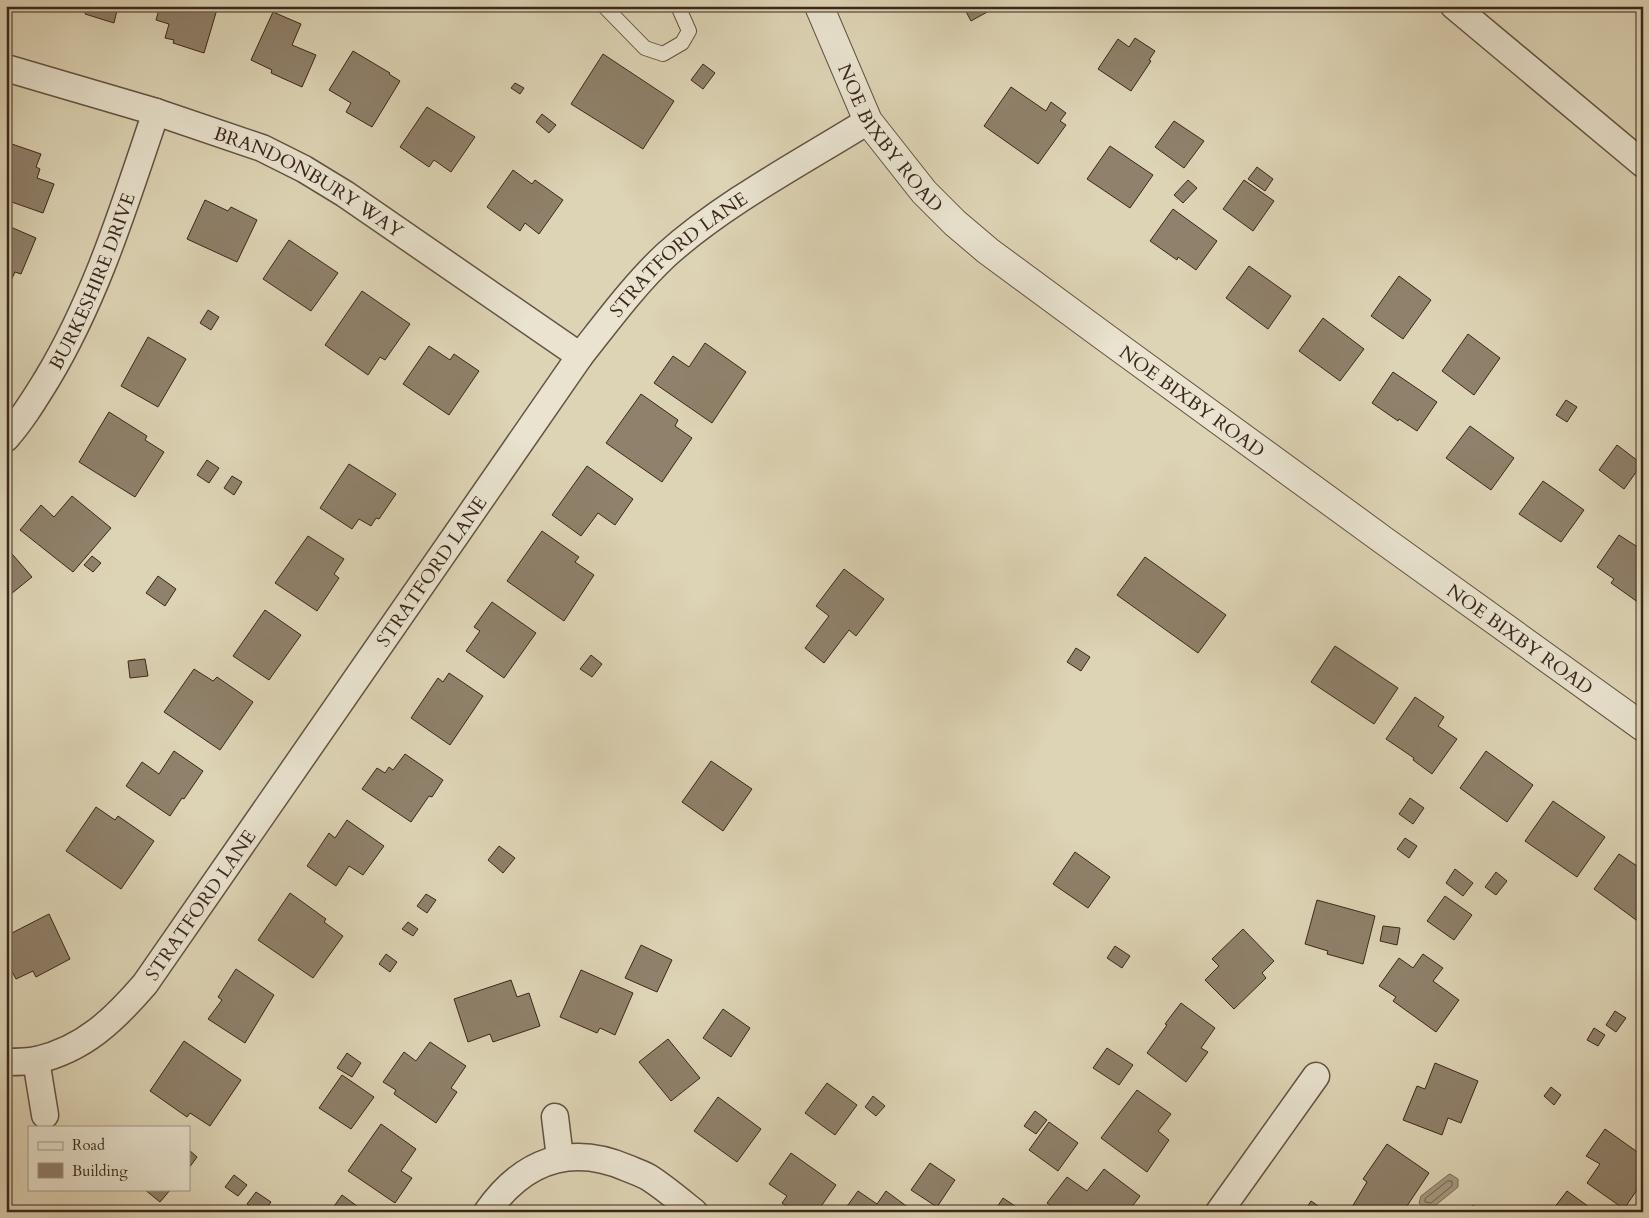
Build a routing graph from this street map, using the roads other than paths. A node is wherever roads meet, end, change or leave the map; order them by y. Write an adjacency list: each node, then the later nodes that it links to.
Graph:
1 (604, 6): 2 (lane)
2 (678, 6)
3 (818, 6): 7 (street, NOE BIXBY ROAD)
4 (1454, 6): 8 (street)
5 (6, 68): 6 (street, BRANDONBURY WAY)
6 (156, 112): 9 (street, BRANDONBURY WAY); 10 (street, BURKESHIRE DRIVE)
7 (868, 120): 9 (street, STRATFORD LANE); 11 (street, NOE BIXBY ROAD)
8 (1643, 164)
9 (580, 356): 12 (street, STRATFORD LANE)
10 (6, 438)
11 (1643, 727)
12 (36, 1060): 13 (street, STRATFORD LANE); 15 (street)
13 (6, 1062)
14 (1316, 1076): 20 (street)
15 (45, 1114)
16 (555, 1117): 17 (street)
17 (552, 1161): 18 (street); 19 (street)
18 (487, 1212)
19 (694, 1212)
20 (1219, 1212)

